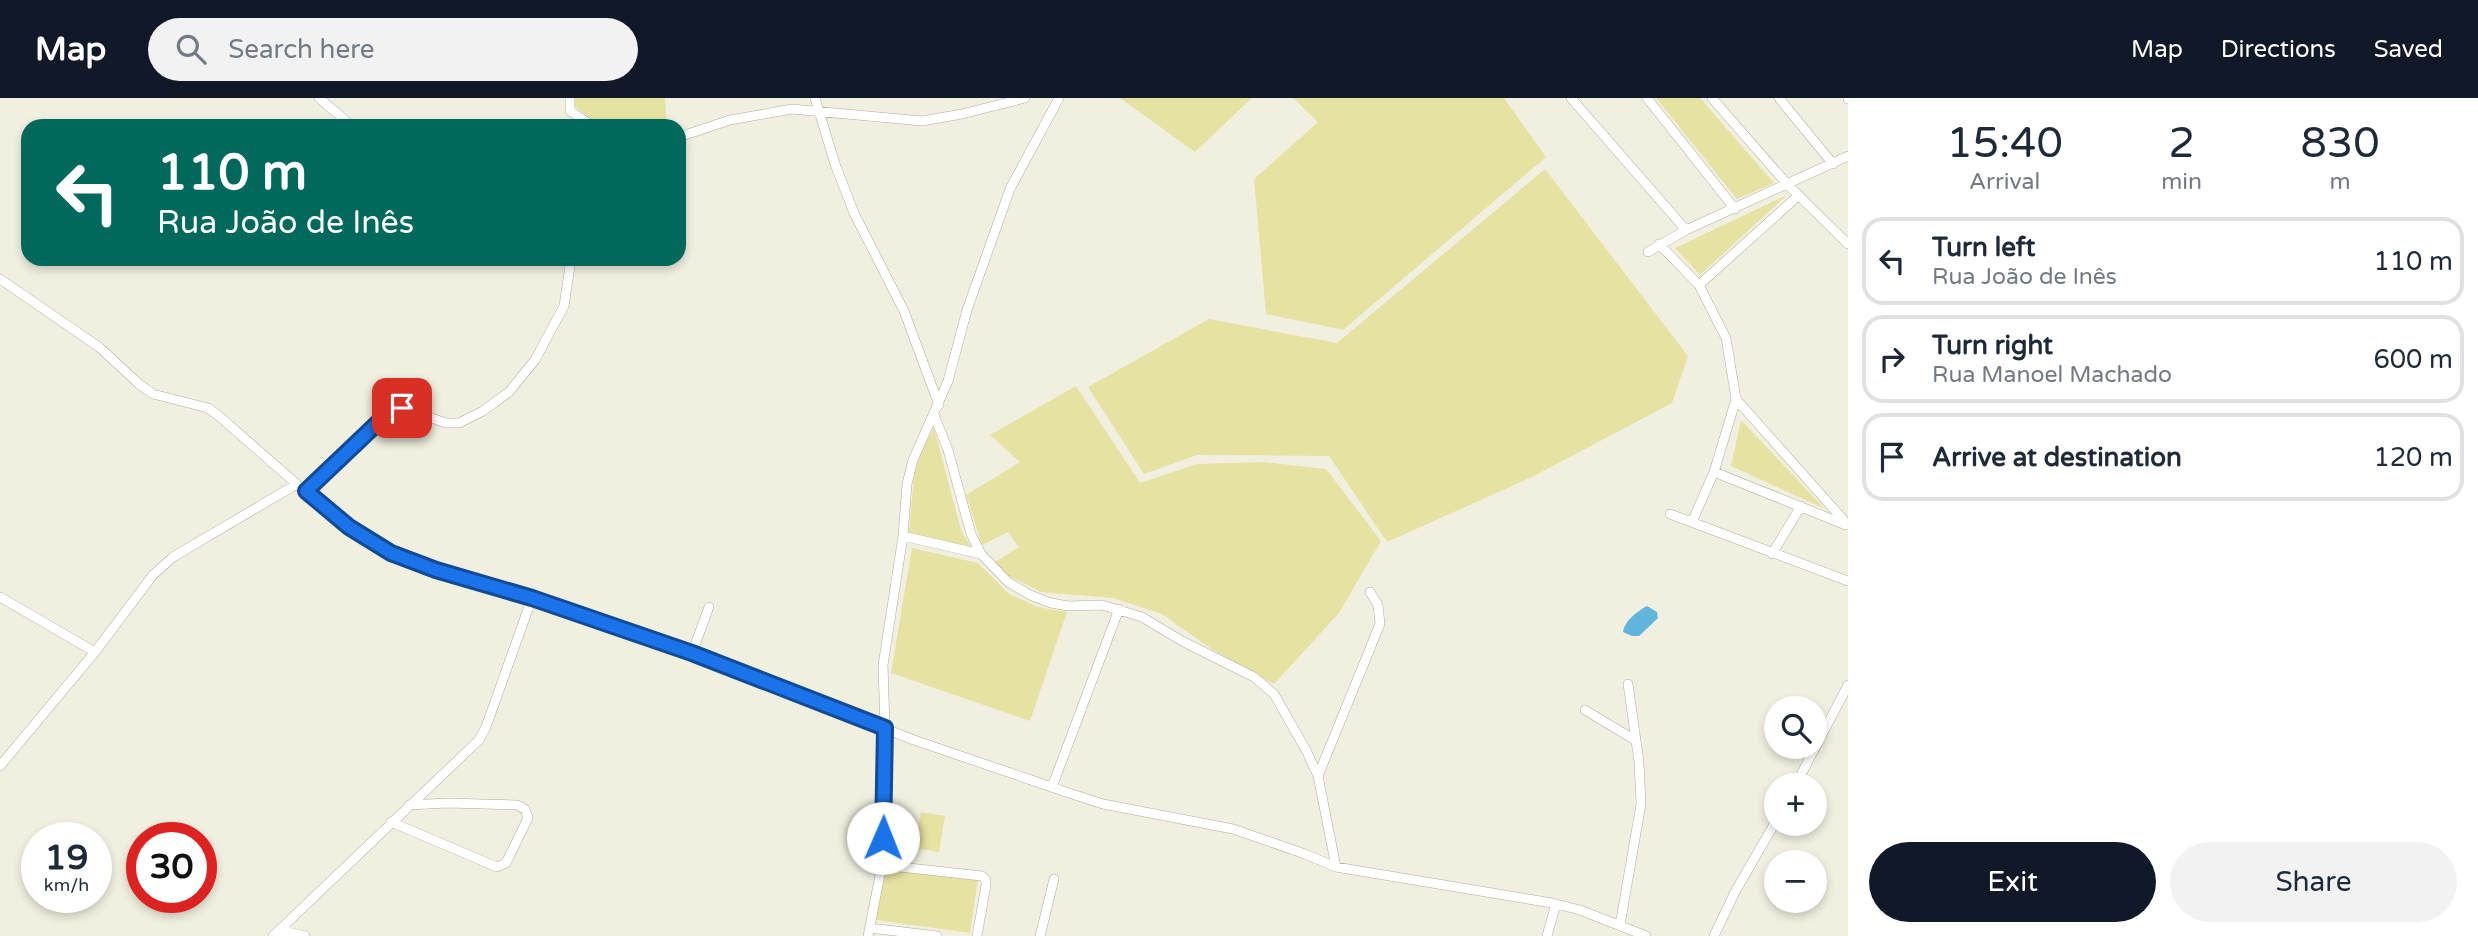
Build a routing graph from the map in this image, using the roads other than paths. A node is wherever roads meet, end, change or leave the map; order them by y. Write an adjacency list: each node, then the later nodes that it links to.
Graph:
1 (319, 98): 11 (street)
2 (570, 98): 12 (street)
3 (815, 98): 10 (street)
4 (1025, 98): 10 (street)
5 (1059, 98): 27 (street)
6 (1571, 98): 19 (street)
7 (1647, 98): 18 (street)
8 (1712, 98): 16 (street)
9 (1779, 98): 15 (street)
10 (819, 113): 13 (street); 27 (street)
11 (344, 119)
12 (582, 119)
13 (686, 135)
14 (1848, 156): 15 (street)
15 (1833, 164): 16 (street)
16 (1787, 184): 17 (street); 18 (street)
17 (1798, 195): 21 (street); 25 (street)
18 (1735, 209): 19 (street)
19 (1686, 230): 20 (street)
20 (1659, 244): 22 (street); 25 (street)
21 (1848, 244)
22 (1648, 252)
23 (570, 266): 31 (street)
24 (0, 279): 30 (street)
25 (1699, 285): 26 (street)
26 (1735, 399): 29 (street); 35 (street)
27 (939, 405): 28 (street)
28 (934, 415): 36 (street); 37 (street)
29 (1714, 472): 32 (street); 34 (street)
30 (297, 484): 31 (street); 45 (street)
31 (306, 491): 42 (street)
32 (1801, 506): 35 (street); 38 (street)
33 (1670, 514): 34 (street)
34 (1692, 522): 38 (street)
35 (1848, 525)
36 (904, 536): 37 (street); 50 (street)
37 (981, 554): 44 (street)
38 (1772, 554): 39 (street)
39 (1848, 582)
40 (1370, 592): 54 (street)
41 (0, 597): 45 (street)
42 (532, 598): 46 (street); 56 (street)
43 (709, 607): 46 (street)
44 (1119, 609): 54 (street); 55 (street)
45 (95, 652): 52 (street)
46 (692, 653): 50 (street)
47 (1628, 684): 51 (street)
48 (1848, 685): 53 (street)
49 (1585, 710): 51 (street)
50 (885, 728): 55 (street); 59 (street)
51 (1635, 740): 63 (street)
52 (0, 766)
53 (1802, 773)
54 (1318, 776): 60 (street)
55 (1052, 787): 60 (street)
56 (409, 805): 57 (street); 57 (street)
57 (391, 822): 65 (street)
58 (1767, 836): 72 (street)
59 (882, 865): 64 (street); 68 (street)
60 (1336, 867): 62 (street)
61 (1054, 879): 69 (street)
62 (1556, 904): 63 (street); 70 (street)
63 (1620, 925): 71 (street)
64 (869, 932): 67 (street)
65 (276, 933): 66 (street)
66 (304, 936)
67 (937, 936)
68 (977, 936)
69 (1040, 936)
70 (1547, 936)
71 (1646, 936)
72 (1714, 936)

